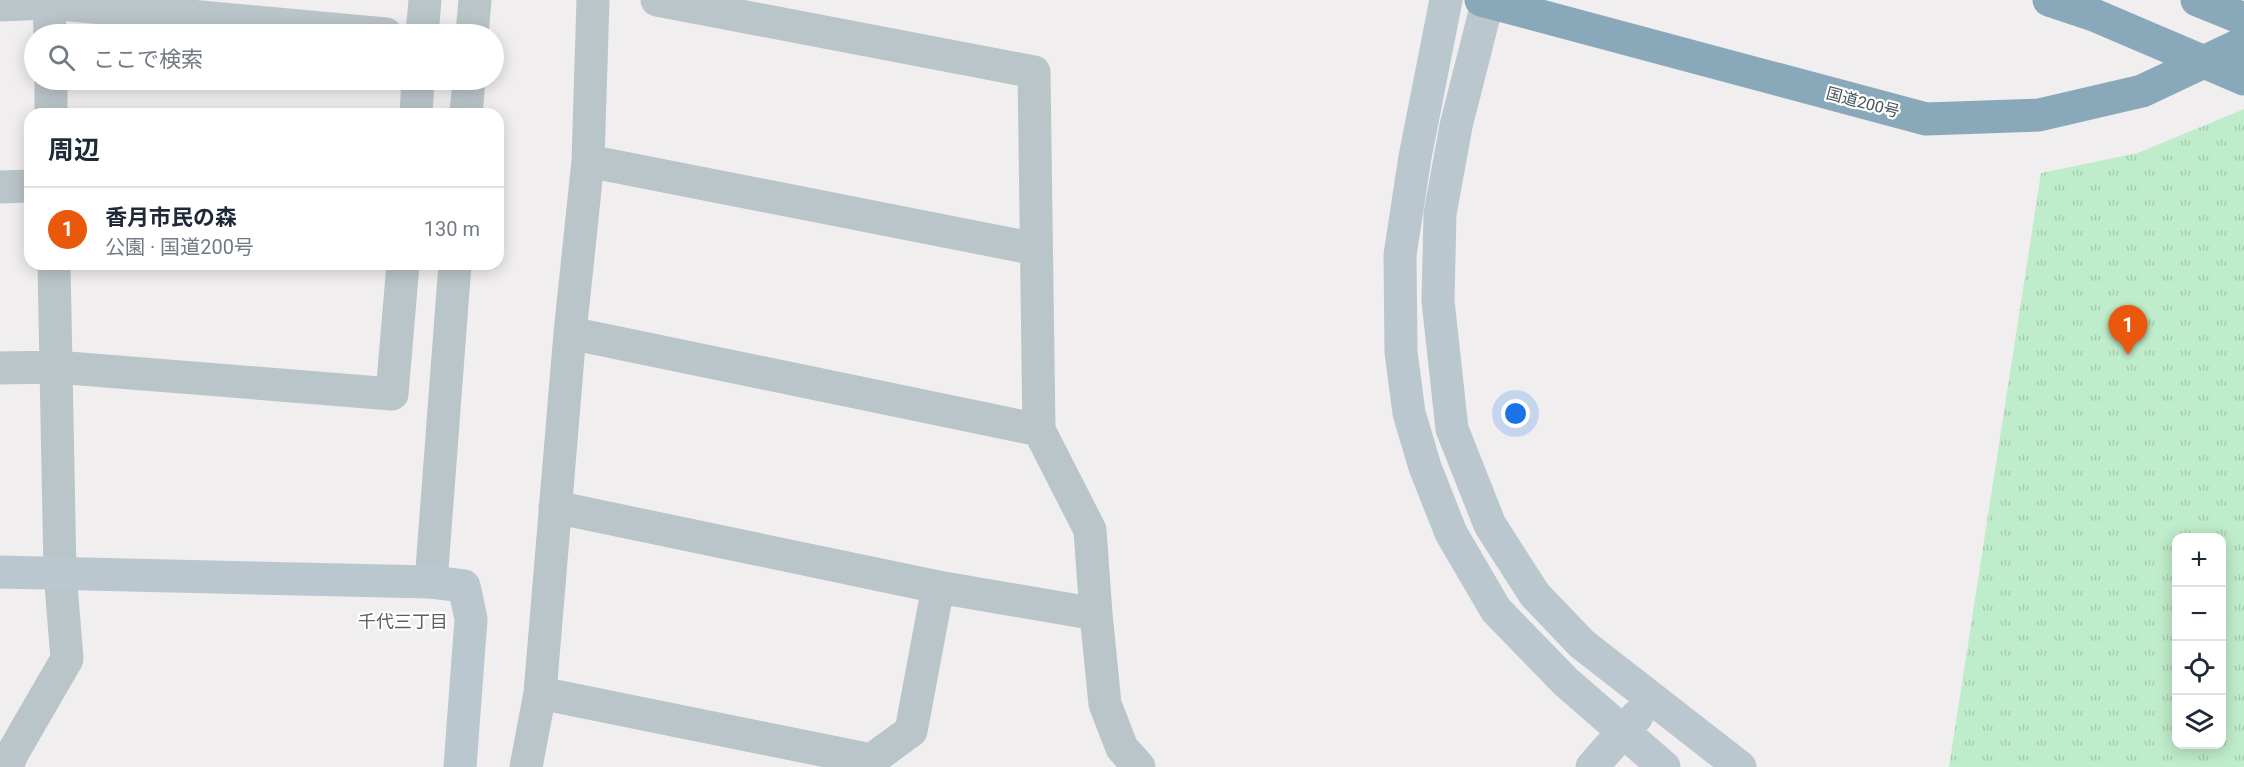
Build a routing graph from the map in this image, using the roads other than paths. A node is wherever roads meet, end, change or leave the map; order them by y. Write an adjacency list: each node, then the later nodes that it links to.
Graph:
1 (425, 0): 14 (street)
2 (475, 0): 15 (street)
3 (593, 0): 24 (street)
4 (657, 0): 27 (street)
5 (1446, 0): 43 (street)
6 (2049, 0): 17 (highway)
7 (2197, 0): 11 (highway)
8 (49, 1): 10 (street); 12 (street); 13 (street)
9 (1485, 1): 16 (highway, 国道200号); 42 (street)
10 (0, 5)
11 (2244, 20)
12 (50, 24)
13 (284, 24)
14 (423, 24)
15 (473, 24)
16 (2244, 43)
17 (2244, 79)
18 (51, 90): 21 (street)
19 (417, 90): 22 (street)
20 (468, 90): 23 (street)
21 (51, 108)
22 (416, 108)
23 (467, 108)
24 (588, 161): 27 (street); 31 (street)
25 (24, 186): 26 (street)
26 (0, 187)
27 (1036, 249): 34 (street)
28 (54, 270): 32 (street)
29 (402, 270): 32 (street)
30 (455, 270): 38 (street)
31 (570, 333): 34 (street); 35 (street)
32 (56, 367): 33 (street); 37 (street)
33 (0, 368)
34 (1039, 430): 40 (street)
35 (555, 507): 39 (street); 41 (street)
36 (0, 572): 37 (street)
37 (60, 572): 38 (street); 44 (street)
38 (431, 582): 46 (street)
39 (938, 587): 40 (street); 45 (street)
40 (1096, 614): 48 (street)
41 (540, 693): 45 (street); 47 (street)
42 (1652, 699): 43 (street); 51 (street)
43 (1623, 733): 49 (street); 50 (street)
44 (6, 759)
45 (866, 764)
46 (460, 767)
47 (526, 767)
48 (1139, 767)
49 (1592, 767)
50 (1664, 767)
51 (1740, 767)

